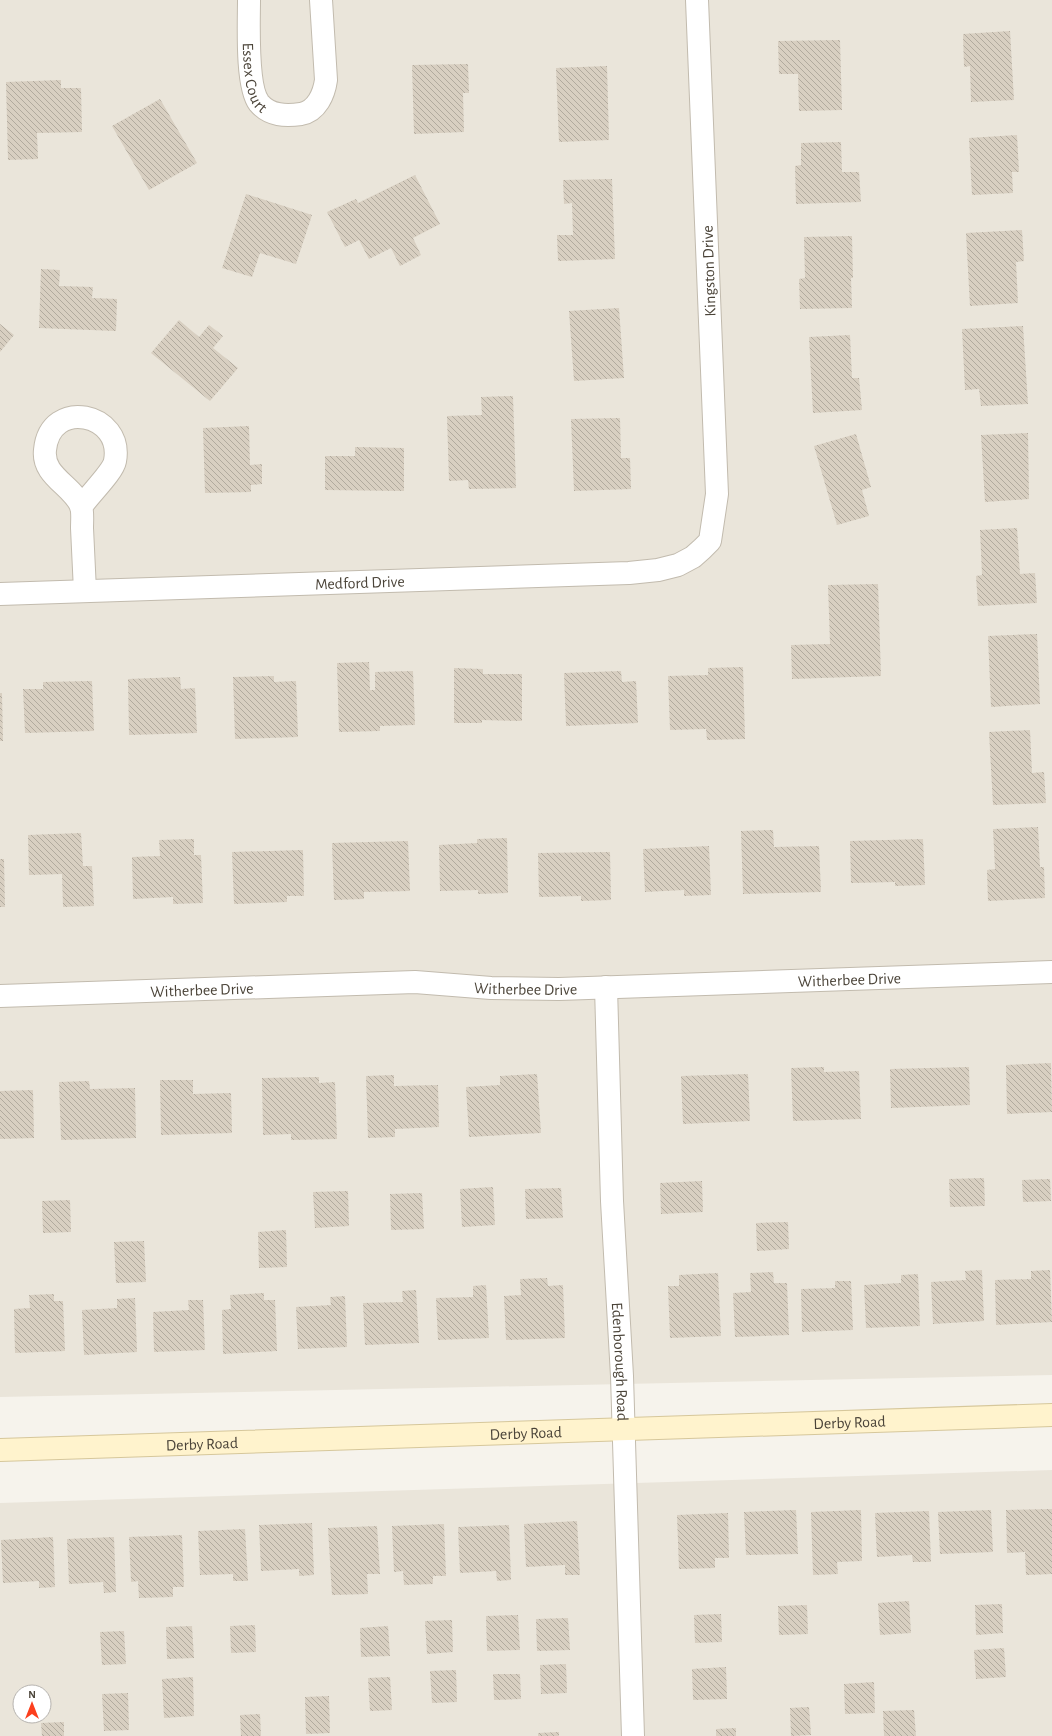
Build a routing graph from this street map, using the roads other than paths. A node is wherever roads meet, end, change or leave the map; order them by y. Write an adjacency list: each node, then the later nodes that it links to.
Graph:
1 (249, 0): 2 (street, Essex Court)
2 (322, 0)
3 (698, 0): 5 (street, Kingston Drive)
4 (82, 507): 6 (street)
5 (710, 541): 6 (street, Medford Drive)
6 (85, 591): 7 (street, Medford Drive)
7 (0, 594)
8 (1052, 972): 9 (street, Witherbee Drive)
9 (606, 987): 10 (street, Witherbee Drive); 12 (street, Edenborough Road)
10 (0, 996)
11 (1052, 1415): 12 (street, Derby Road)
12 (623, 1429): 13 (street, Derby Road); 14 (street, Edenborough Road)
13 (0, 1450)
14 (633, 1736)

